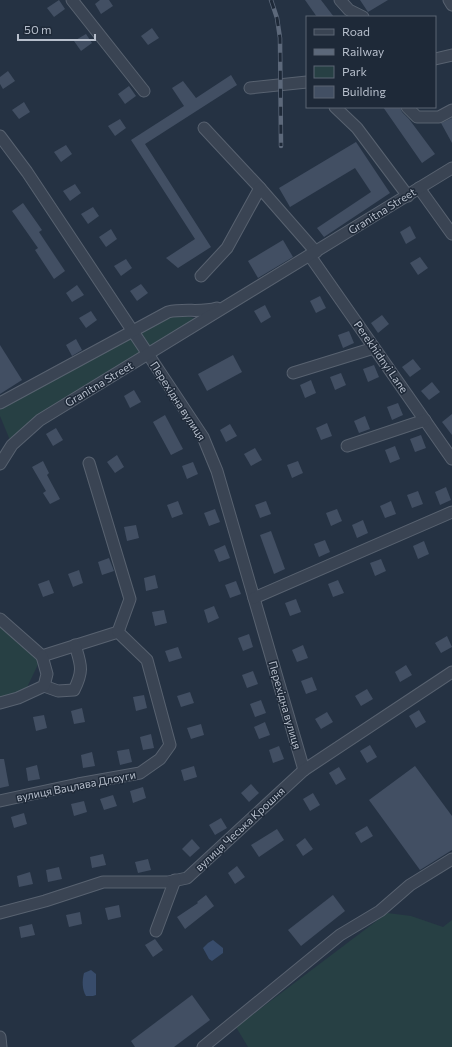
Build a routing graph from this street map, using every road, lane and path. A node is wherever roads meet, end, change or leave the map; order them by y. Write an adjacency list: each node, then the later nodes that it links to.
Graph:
1 (72, 0): 10 (street)
2 (340, 0): 5 (street)
3 (449, 0): 4 (street)
4 (452, 5)
5 (361, 16)
6 (452, 54): 7 (street)
7 (436, 59)
8 (306, 82): 9 (street)
9 (250, 88)
10 (144, 91)
11 (336, 108): 19 (street)
12 (408, 108): 13 (street)
13 (452, 110)
14 (204, 128): 17 (street, Perekhidnyi Lane)
15 (0, 136): 24 (street, Перехідна вулиця)
16 (452, 168): 18 (street, Granitna Street)
17 (260, 188): 21 (street, Perekhidnyi Lane); 22 (street)
18 (419, 188): 19 (street, Granitna Street); 20 (street)
19 (408, 196): 21 (street, Granitna Street)
20 (452, 234)
21 (313, 254): 23 (street, Granitna Street); 25 (street, Perekhidnyi Lane)
22 (201, 276)
23 (229, 304): 24 (street, Granitna Street); 26 (street, Granitna Street)
24 (133, 332): 26 (street, Перехідна вулиця); 28 (street, Granitna Street)
25 (374, 348): 27 (street); 29 (street, Perekhidnyi Lane)
26 (147, 354): 33 (street, Granitna Street); 35 (street, Перехідна вулиця)
27 (293, 373)
28 (0, 403)
29 (425, 420): 30 (street); 31 (street, Perekhidnyi Lane)
30 (347, 446)
31 (452, 459)
32 (89, 463): 37 (street)
33 (0, 464)
34 (452, 512): 35 (street)
35 (254, 598): 43 (street, Перехідна вулиця)
36 (0, 619): 39 (street)
37 (118, 632): 38 (street); 44 (street, вулиця Вацлава Длоуги)
38 (75, 645): 39 (street); 41 (street)
39 (42, 656): 41 (street)
40 (452, 672): 43 (street, вулиця Чеська Крошня)
41 (44, 686): 42 (street)
42 (0, 703)
43 (304, 770): 46 (street, вулиця Чеська Крошня)
44 (0, 801)
45 (452, 859): 51 (street)
46 (175, 880): 47 (street, вулиця Чеська Крошня); 48 (street)
47 (0, 913)
48 (156, 931)
49 (0, 1037): 50 (street)
50 (1, 1047)
51 (203, 1047)

